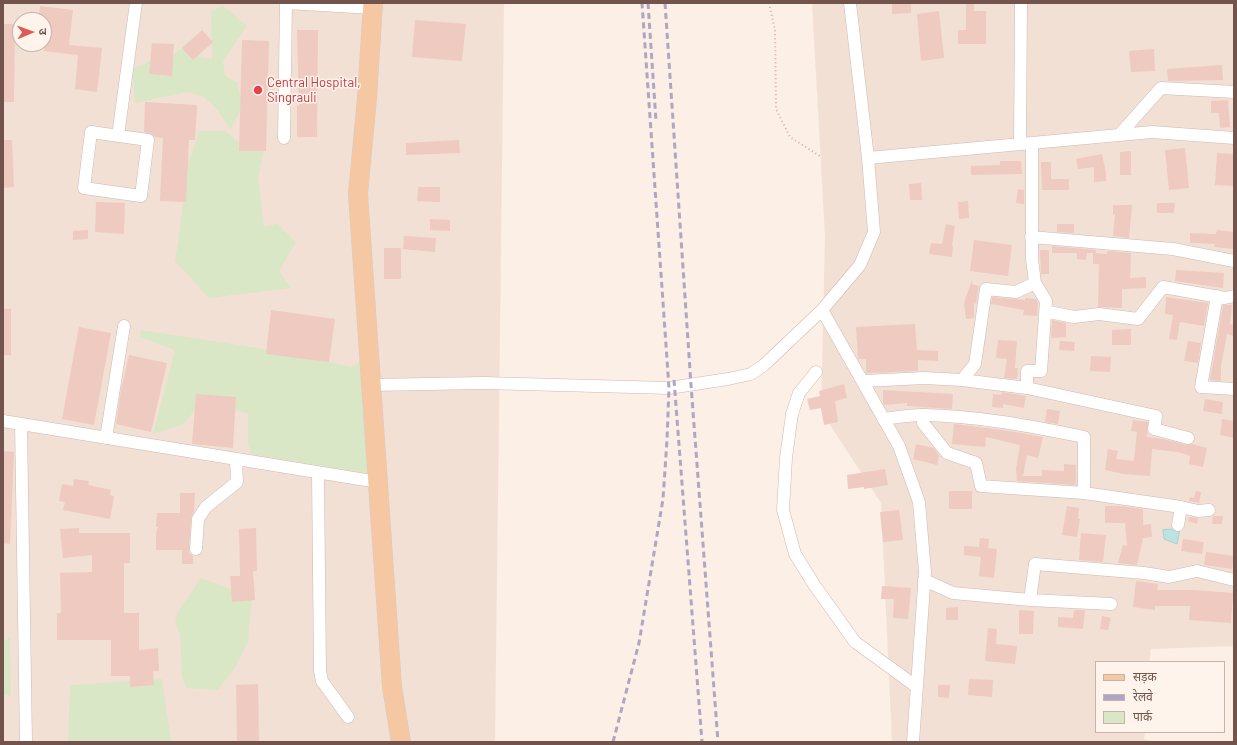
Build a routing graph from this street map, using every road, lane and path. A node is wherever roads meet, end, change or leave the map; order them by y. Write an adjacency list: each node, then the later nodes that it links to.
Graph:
1 (136, 3): 9 (street)
2 (286, 3): 6 (street); 10 (street)
3 (769, 3): 13 (path)
4 (850, 3): 14 (street)
5 (1021, 3): 12 (street)
6 (372, 6): 26 (main road)
7 (1234, 92): 8 (street)
8 (1120, 134): 11 (street); 12 (street)
9 (118, 136): 9 (street)
10 (284, 138)
11 (1234, 138)
12 (1026, 143): 14 (street); 15 (street)
13 (820, 156)
14 (868, 158): 20 (street)
15 (1031, 237): 16 (street); 17 (street)
16 (1234, 261)
17 (1035, 283): 24 (street); 27 (street)
18 (1217, 296): 19 (street); 21 (street); 28 (street)
19 (1234, 296)
20 (822, 310): 25 (street); 26 (street)
21 (1049, 312)
22 (124, 326): 33 (street)
23 (816, 372): 47 (street)
24 (962, 380): 25 (street); 27 (street)
25 (864, 381): 30 (street)
26 (371, 385): 37 (main road)
27 (1027, 388): 34 (street)
28 (1234, 389)
29 (922, 415): 30 (street); 38 (street); 38 (street)
30 (884, 418): 43 (street)
31 (3, 421): 32 (street)
32 (21, 424): 33 (street); 49 (street)
33 (106, 438): 35 (street)
34 (1188, 438)
35 (236, 460): 36 (street); 42 (street)
36 (318, 473): 37 (street); 48 (street)
37 (378, 482): 50 (main road)
38 (1084, 493): 39 (street)
39 (1181, 507): 40 (street); 41 (street)
40 (1209, 510)
41 (1178, 525)
42 (196, 549)
43 (924, 580): 45 (street); 47 (street)
44 (1234, 580): 45 (street)
45 (1030, 600): 46 (street)
46 (1111, 604)
47 (917, 688): 51 (street)
48 (348, 717)
49 (26, 742)
50 (401, 742)
51 (913, 742)

